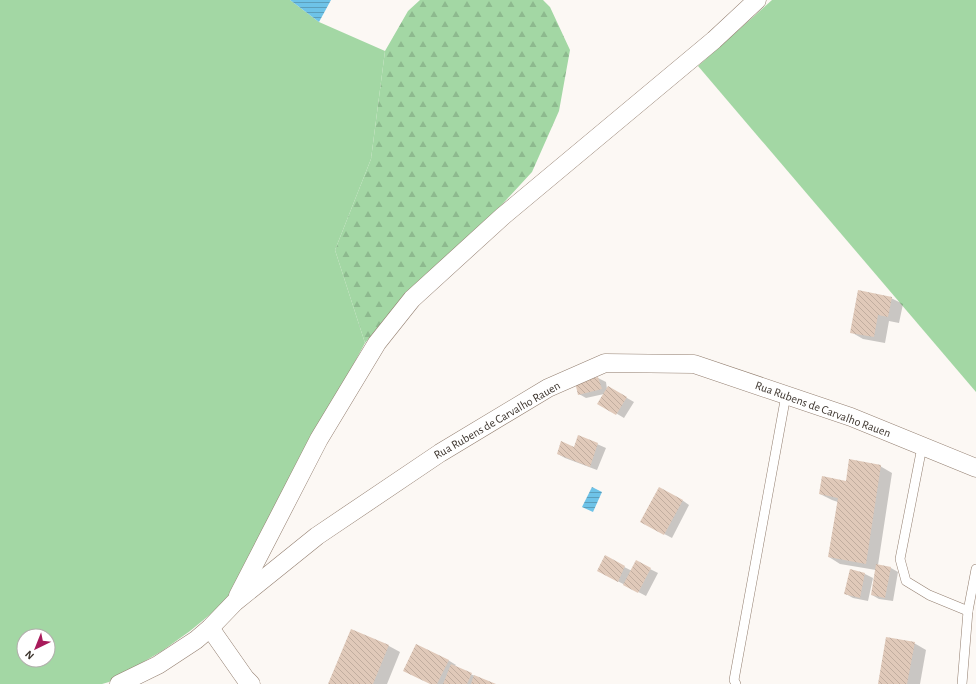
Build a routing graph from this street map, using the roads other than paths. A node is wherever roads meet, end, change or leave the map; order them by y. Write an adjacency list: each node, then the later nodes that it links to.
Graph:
1 (757, 0): 6 (street)
2 (786, 395): 3 (street, Rua Rubens de Carvalho Rauen); 6 (street, Rua Rubens de Carvalho Rauen); 11 (lane)
3 (922, 447): 4 (street, Rua Rubens de Carvalho Rauen); 7 (lane)
4 (976, 468)
5 (976, 569): 7 (lane)
6 (235, 602): 8 (street, Rua Rubens de Carvalho Rauen)
7 (968, 611): 12 (lane)
8 (210, 628): 9 (street, Rua Rubens de Carvalho Rauen); 10 (street)
9 (119, 684)
10 (251, 684)
11 (736, 684)
12 (962, 684)

